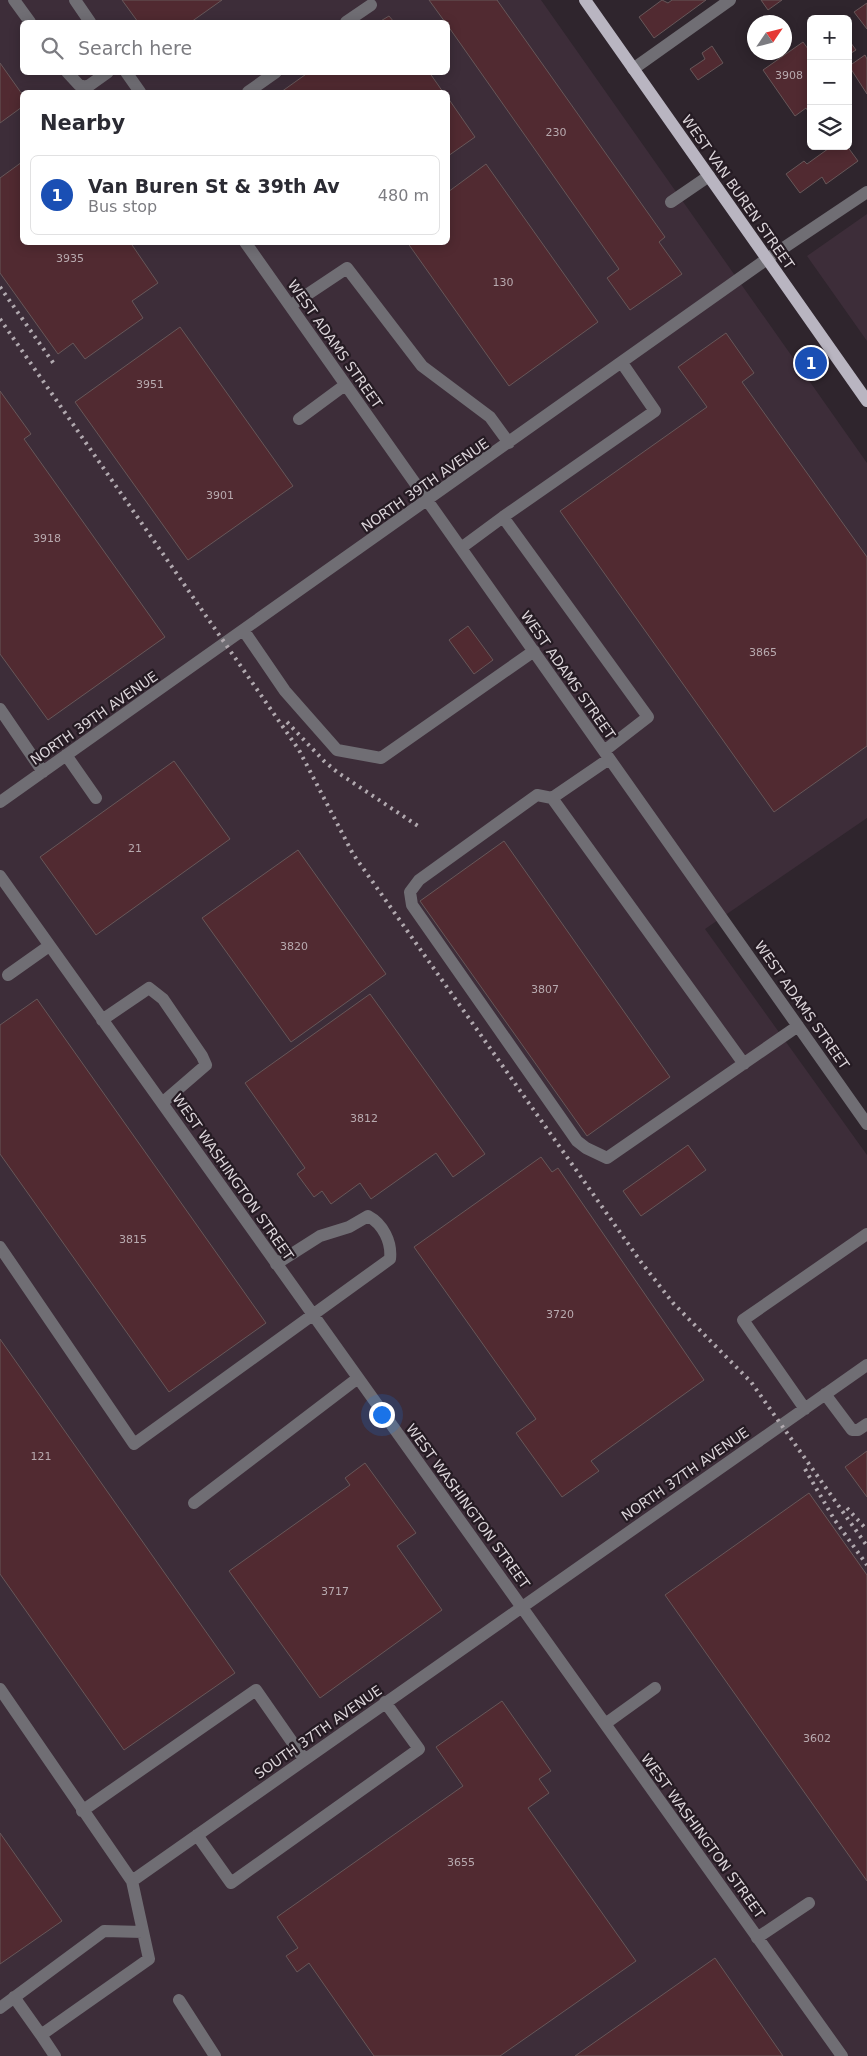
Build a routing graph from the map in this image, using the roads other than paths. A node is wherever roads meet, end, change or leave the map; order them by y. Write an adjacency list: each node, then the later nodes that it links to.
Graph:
1 (14, 0): 6 (street)
2 (74, 0): 7 (street)
3 (585, 0): 9 (main road, WEST VAN BUREN STREET)
4 (730, 0): 9 (street)
5 (371, 5): 8 (street)
6 (29, 20)
7 (89, 20)
8 (349, 20)
9 (633, 69): 16 (main road, WEST VAN BUREN STREET)
10 (70, 75): 11 (street)
11 (104, 75)
12 (128, 75): 14 (street)
13 (272, 75): 15 (street)
14 (139, 90)
15 (251, 90)
16 (709, 176): 18 (street); 20 (main road, WEST VAN BUREN STREET)
17 (867, 192): 20 (street, NORTH 39TH AVENUE)
18 (671, 202)
19 (247, 245): 21 (street, WEST ADAMS STREET)
20 (767, 259): 22 (street, NORTH 39TH AVENUE); 24 (main road, WEST VAN BUREN STREET)
21 (290, 306): 23 (street, WEST ADAMS STREET); 26 (street)
22 (622, 363): 26 (street, NORTH 39TH AVENUE); 28 (street)
23 (345, 385): 25 (street); 27 (street, WEST ADAMS STREET)
24 (867, 401)
25 (299, 419)
26 (509, 443): 27 (street, NORTH 39TH AVENUE)
27 (428, 501): 29 (street, WEST ADAMS STREET); 30 (street, NORTH 39TH AVENUE)
28 (504, 518): 29 (street); 34 (street)
29 (461, 548): 31 (street, WEST ADAMS STREET)
30 (244, 631): 31 (street); 33 (street, NORTH 39TH AVENUE)
31 (534, 652): 34 (street, WEST ADAMS STREET)
32 (0, 709): 35 (street)
33 (66, 755): 35 (street, NORTH 39TH AVENUE); 36 (street)
34 (607, 755): 37 (street); 43 (street, WEST ADAMS STREET)
35 (43, 772): 38 (street, NORTH 39TH AVENUE)
36 (96, 798)
37 (552, 798): 44 (street); 44 (street)
38 (0, 802)
39 (0, 876): 40 (street, WEST WASHINGTON STREET)
40 (49, 946): 41 (street); 42 (street, WEST WASHINGTON STREET)
41 (8, 975)
42 (102, 1020): 45 (street, WEST WASHINGTON STREET); 45 (street)
43 (798, 1026): 44 (street); 46 (street, WEST ADAMS STREET)
44 (744, 1064)
45 (162, 1103): 49 (street, WEST WASHINGTON STREET)
46 (867, 1124)
47 (867, 1234): 54 (street)
48 (0, 1247): 50 (street)
49 (276, 1264): 50 (street, WEST WASHINGTON STREET); 50 (street)
50 (313, 1315): 52 (street, WEST WASHINGTON STREET)
51 (867, 1365): 53 (street, NORTH 37TH AVENUE)
52 (358, 1378): 56 (street); 57 (street, WEST WASHINGTON STREET)
53 (825, 1394): 54 (street, NORTH 37TH AVENUE); 55 (street)
54 (805, 1409): 57 (street, NORTH 37TH AVENUE)
55 (867, 1424)
56 (194, 1503)
57 (521, 1607): 60 (street, SOUTH 37TH AVENUE); 61 (street, WEST WASHINGTON STREET)
58 (654, 1688): 61 (street)
59 (0, 1689): 63 (street)
60 (386, 1702): 62 (street, SOUTH 37TH AVENUE); 64 (street)
61 (605, 1724): 68 (street, WEST WASHINGTON STREET)
62 (304, 1760): 63 (street); 64 (street, SOUTH 37TH AVENUE)
63 (82, 1811): 65 (street)
64 (197, 1835): 65 (street, SOUTH 37TH AVENUE)
65 (132, 1881): 67 (street)
66 (809, 1903): 68 (street)
67 (143, 1932): 69 (street); 72 (street)
68 (757, 1938): 75 (street, WEST WASHINGTON STREET)
69 (14, 1997): 71 (street); 72 (street)
70 (179, 2000): 74 (street)
71 (0, 2008)
72 (41, 2035): 73 (street)
73 (55, 2056)
74 (215, 2056)
75 (842, 2056)

